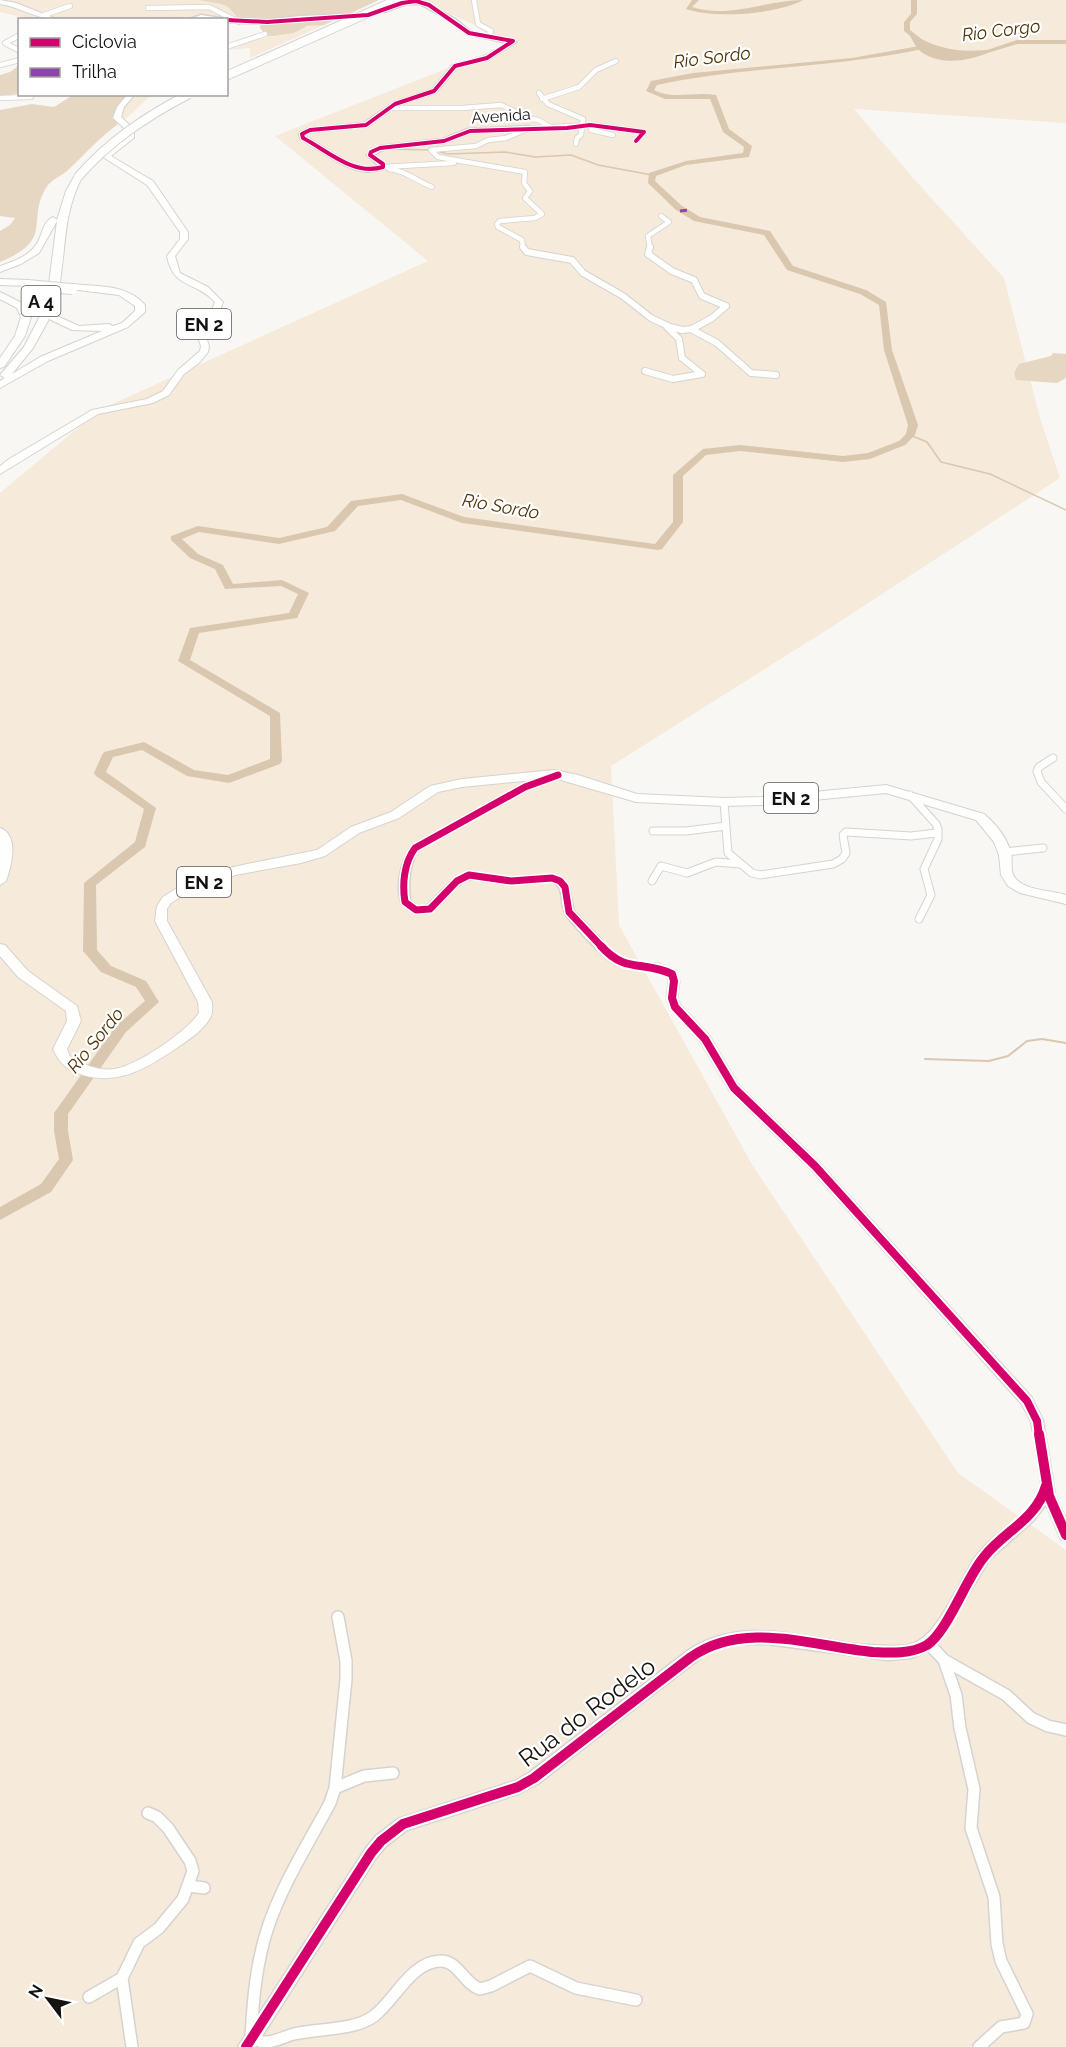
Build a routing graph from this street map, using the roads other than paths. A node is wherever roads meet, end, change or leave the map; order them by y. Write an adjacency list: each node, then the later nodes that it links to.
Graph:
1 (390, 0): 20 (highway, bridge)
2 (397, 0): 21 (highway, bridge)
3 (474, 0): 14 (street)
4 (429, 2): 11 (street); 14 (street)
5 (0, 3): 8 (main road)
6 (70, 6): 8 (street)
7 (148, 8): 11 (street)
8 (44, 15): 9 (main road)
9 (51, 18)
10 (228, 20): 11 (street)
11 (239, 22)
12 (265, 34): 15 (street)
13 (18, 36): 16 (street)
14 (487, 37): 29 (street)
15 (228, 46)
16 (18, 50)
17 (18, 60): 19 (street)
18 (616, 61): 28 (street)
19 (0, 64)
20 (228, 74)
21 (228, 74)
22 (539, 93): 28 (street)
23 (130, 96): 57 (main road, EN 2)
24 (178, 96): 40 (highway, A 4, bridge)
25 (186, 96): 40 (highway, A 4, bridge)
26 (31, 97): 27 (street)
27 (0, 98)
28 (542, 99): 30 (street)
29 (389, 108): 33 (street); 39 (street)
30 (565, 112): 31 (street); 34 (street)
31 (583, 125): 34 (street, Avenida); 35 (street); 36 (street); 37 (street)
32 (530, 128): 33 (street, Avenida); 38 (street); 39 (street, Avenida)
33 (552, 128): 34 (street, Avenida)
34 (559, 128)
35 (613, 135)
36 (636, 141)
37 (576, 144)
38 (482, 164): 39 (street); 49 (street)
39 (382, 168): 41 (street)
40 (75, 177): 43 (highway, A 4); 47 (highway, A 4)
41 (432, 187)
42 (660, 216): 50 (street)
43 (53, 220): 44 (highway); 52 (highway, A 4)
44 (0, 269)
45 (0, 283): 46 (highway, bridge)
46 (73, 288): 47 (highway); 56 (highway)
47 (52, 295): 55 (highway, A 4)
48 (0, 296): 51 (highway)
49 (667, 326): 50 (street); 53 (street)
50 (691, 329): 54 (street)
51 (0, 365)
52 (0, 370)
53 (645, 371)
54 (776, 375)
55 (0, 380)
56 (0, 385)
57 (0, 471)
58 (1053, 758): 64 (street)
59 (558, 775): 60 (main road, EN 2); 61 (street); 63 (main road, EN 2)
60 (514, 777): 61 (street); 76 (main road, EN 2)
61 (517, 791): 77 (street)
62 (910, 795): 63 (main road, EN 2); 67 (street); 70 (main road, EN 2)
63 (724, 802): 65 (street)
64 (1066, 809)
65 (726, 826): 66 (street); 71 (street)
66 (653, 831)
67 (938, 831): 71 (street); 75 (street)
68 (0, 832): 72 (main road)
69 (1043, 848): 70 (street)
70 (1005, 852): 74 (main road, EN 2)
71 (744, 865): 73 (street)
72 (0, 880)
73 (652, 881)
74 (1066, 900)
75 (919, 918)
76 (0, 948)
77 (1047, 1486): 78 (street); 79 (street)
78 (1028, 1517): 79 (street); 82 (street)
79 (1059, 1522): 80 (street)
80 (1066, 1535)
81 (338, 1617): 86 (street)
82 (925, 1646): 83 (street); 93 (street, Rua do Rodelo)
83 (944, 1660): 84 (street); 95 (street)
84 (1066, 1730)
85 (393, 1773): 86 (street)
86 (335, 1788): 93 (street)
87 (148, 1813): 88 (street)
88 (189, 1887): 89 (street); 90 (street)
89 (204, 1888)
90 (122, 1977): 91 (street); 94 (street)
91 (88, 1997)
92 (636, 2000): 93 (street)
93 (248, 2042)
94 (132, 2047)
95 (979, 2047)

